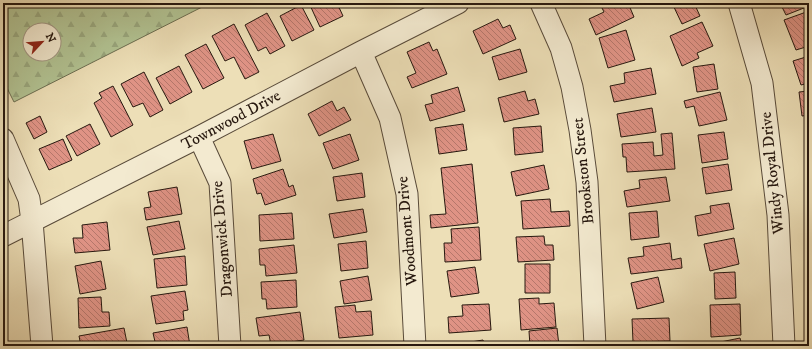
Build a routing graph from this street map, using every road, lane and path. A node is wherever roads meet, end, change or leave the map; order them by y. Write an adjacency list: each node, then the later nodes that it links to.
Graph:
1 (458, 3): 4 (street, Townwood Drive)
2 (541, 3): 12 (street, Brookston Street)
3 (739, 3): 13 (street, Windy Royal Drive)
4 (361, 52): 5 (street, Townwood Drive); 11 (street, Woodmont Drive)
5 (199, 137): 7 (street, Townwood Drive); 10 (street, Dragonwick Drive)
6 (3, 139): 7 (street)
7 (32, 221): 8 (street, Townwood Drive); 9 (street)
8 (3, 236)
9 (42, 346)
10 (230, 346)
11 (415, 346)
12 (595, 346)
13 (784, 346)

